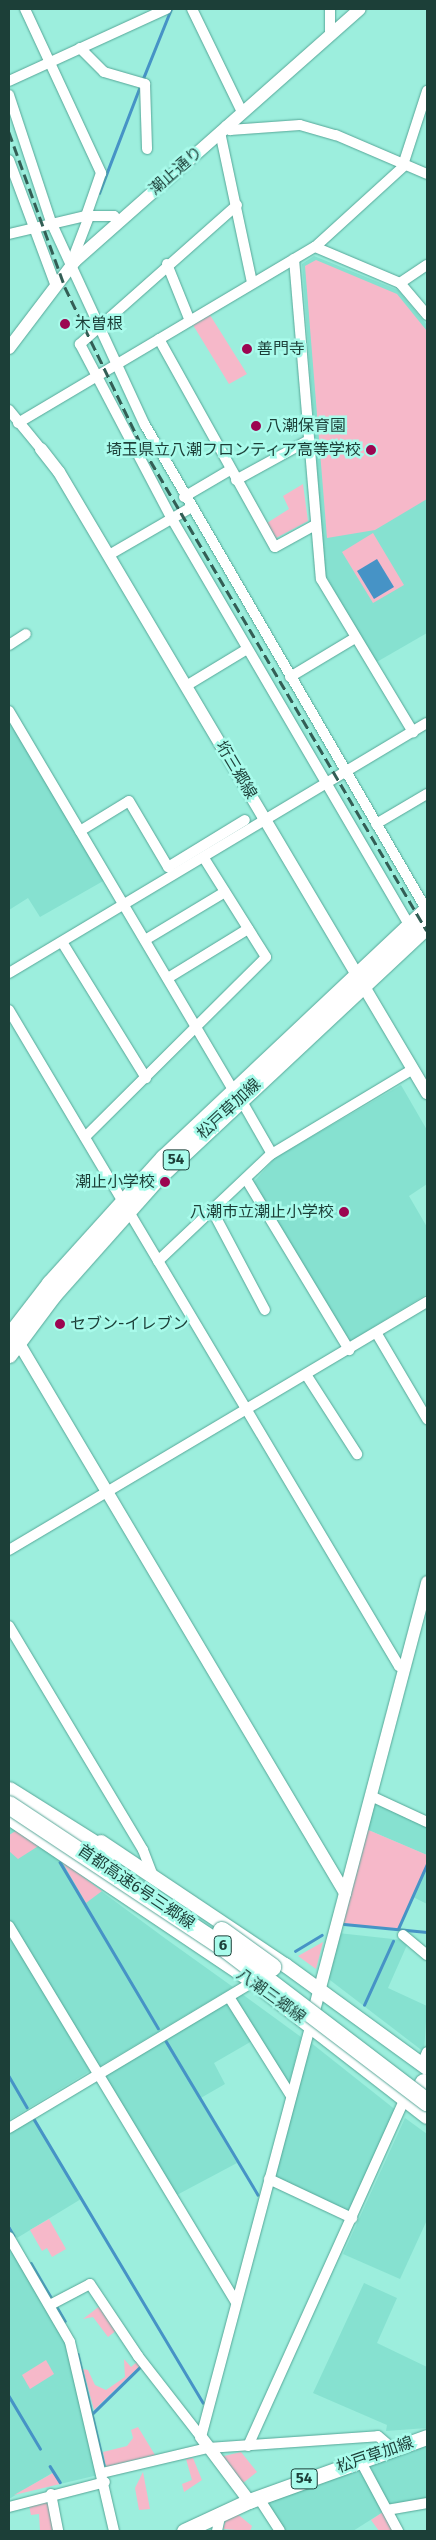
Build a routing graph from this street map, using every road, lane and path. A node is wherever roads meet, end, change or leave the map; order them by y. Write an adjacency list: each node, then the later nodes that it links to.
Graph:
1 (25, 9): 8 (street)
2 (166, 9): 7 (street)
3 (192, 9): 12 (street)
4 (330, 9): 6 (street)
5 (360, 9): 6 (street, 潮止通り)
6 (330, 33): 12 (street, 潮止通り)
7 (80, 48): 8 (street); 14 (street)
8 (49, 62): 9 (street); 19 (street)
9 (9, 80)
10 (427, 91): 16 (street)
11 (9, 94): 21 (street)
12 (242, 112): 13 (street, 潮止通り)
13 (223, 129): 16 (street); 18 (street); 20 (street, 潮止通り)
14 (147, 149)
15 (9, 160): 22 (street)
16 (404, 165): 17 (street); 24 (street)
17 (427, 174)
18 (237, 205): 27 (street); 30 (street)
19 (87, 216): 20 (street); 21 (street); 25 (street)
20 (119, 221): 29 (street, 潮止通り)
21 (51, 222): 22 (street); 29 (street)
22 (32, 227): 23 (street); 32 (street)
23 (9, 234)
24 (315, 248): 26 (street); 31 (street)
25 (75, 253)
26 (294, 259): 30 (street); 42 (street)
27 (167, 264): 34 (street); 35 (street)
28 (427, 265): 31 (street)
29 (71, 266): 32 (street, 潮止通り); 35 (street)
30 (252, 283): 34 (street)
31 (400, 283): 33 (street)
32 (55, 284): 37 (street, 潮止通り)
33 (427, 315)
34 (190, 321): 36 (street)
35 (98, 330): 38 (street); 39 (street)
36 (159, 339): 38 (street); 44 (street)
37 (9, 348)
38 (116, 367): 39 (street); 46 (street)
39 (96, 377): 41 (street); 48 (street)
40 (9, 410): 41 (street)
41 (18, 424): 43 (street)
42 (309, 440): 45 (street); 49 (street)
43 (41, 449): 50 (street, 垳三郷線)
44 (230, 470): 45 (street); 46 (street)
45 (236, 480): 49 (street)
46 (184, 497): 47 (street)
47 (190, 508): 48 (street); 55 (street)
48 (172, 519): 50 (street); 54 (street)
49 (315, 525): 52 (street)
50 (109, 555): 56 (street, 垳三郷線)
51 (26, 634): 53 (street)
52 (355, 638): 55 (street); 59 (street)
53 (9, 645)
54 (248, 649): 56 (street); 61 (street)
55 (290, 677): 60 (street)
56 (186, 686): 63 (street, 垳三郷線)
57 (9, 711): 66 (street)
58 (427, 723): 59 (street)
59 (413, 732): 60 (street)
60 (344, 772): 61 (street); 65 (street)
61 (327, 784): 63 (street); 72 (street)
62 (427, 794): 65 (street)
63 (266, 819): 67 (street); 79 (street, 垳三郷線)
64 (245, 820): 68 (street)
65 (376, 824): 71 (street)
66 (80, 831): 68 (street); 70 (street)
67 (204, 858): 68 (street); 69 (street)
68 (171, 871): 70 (street)
69 (225, 892): 74 (street); 75 (street)
70 (124, 905): 75 (street); 76 (street)
71 (427, 908): 72 (main road, 松戸草加線 / 54)
72 (409, 924): 79 (main road, 松戸草加線 / 54)
73 (427, 926): 79 (main road, 松戸草加線 / 54)
74 (248, 929): 78 (street); 81 (street)
75 (145, 940): 78 (street)
76 (62, 942): 77 (street); 83 (street)
77 (9, 973)
78 (168, 978): 81 (street)
79 (360, 979): 82 (street, 垳三郷線); 84 (main road, 松戸草加線 / 54)
80 (9, 1010): 86 (street)
81 (197, 1028): 83 (street); 84 (street)
82 (413, 1069): 85 (street, 垳三郷線); 87 (street)
83 (146, 1078): 86 (street)
84 (236, 1093): 87 (street); 89 (main road, 松戸草加線 / 54)
85 (427, 1093)
86 (85, 1137): 89 (street)
87 (272, 1154): 88 (street)
88 (246, 1179): 90 (street); 96 (street)
89 (125, 1205): 91 (street); 94 (main road, 松戸草加線 / 54)
90 (212, 1210): 91 (street); 93 (street)
91 (158, 1261): 99 (street)
92 (427, 1302): 95 (street)
93 (265, 1310)
94 (12, 1334): 97 (main road, 松戸草加線 / 54); 102 (street)
95 (377, 1334): 96 (street); 100 (street)
96 (349, 1350): 98 (street)
97 (9, 1355)
98 (307, 1376): 99 (street); 101 (street)
99 (248, 1411): 102 (street); 107 (street)
100 (427, 1419)
101 (357, 1454)
102 (108, 1490): 103 (street); 115 (street)
103 (9, 1550)
104 (427, 1582): 105 (street)
105 (425, 1601): 107 (street)
106 (9, 1626): 114 (street)
107 (405, 1667): 110 (street)
108 (9, 1784): 114 (main road, 八潮三郷線)
109 (9, 1791): 126 (highway, 首都高速6号三郷線 / 6, bridge)
110 (371, 1796): 113 (street); 115 (street)
111 (9, 1805): 129 (highway, 首都高速6号三郷線 / 6, bridge)
112 (9, 1818): 118 (main road, 八潮三郷線)
113 (427, 1822)
114 (152, 1874): 118 (main road); 121 (main road, 八潮三郷線)
115 (345, 1893): 121 (street)
116 (9, 1926): 125 (street)
117 (403, 1935): 119 (street)
118 (186, 1936): 120 (main road, 八潮三郷線)
119 (427, 1955)
120 (253, 1982): 122 (street); 123 (main road, 八潮三郷線)
121 (318, 1989): 123 (street); 124 (main road, 八潮三郷線)
122 (229, 1997): 125 (street); 127 (street)
123 (311, 2025): 127 (street); 128 (main road, 八潮三郷線)
124 (425, 2061)
125 (97, 2074): 131 (street); 135 (street)
126 (427, 2086)
127 (291, 2096): 132 (street)
128 (405, 2100): 130 (main road, 八潮三郷線); 133 (street)
129 (427, 2102)
130 (427, 2117)
131 (9, 2128)
132 (268, 2179): 133 (street); 135 (street)
133 (352, 2218): 139 (street)
134 (9, 2236): 136 (street)
135 (236, 2302): 138 (street)
136 (50, 2306): 138 (street); 142 (street)
137 (427, 2437): 140 (main road, 松戸草加線 / 54)
138 (205, 2443): 139 (street); 142 (street); 144 (street)
139 (248, 2446): 140 (street)
140 (393, 2448): 141 (main road, 松戸草加線 / 54)
141 (360, 2460): 144 (main road, 松戸草加線 / 54); 147 (street)
142 (103, 2478): 143 (street); 150 (street)
143 (51, 2494): 146 (street); 149 (street)
144 (254, 2499): 148 (main road, 松戸草加線 / 54); 153 (street)
145 (427, 2503): 147 (street)
146 (9, 2507)
147 (387, 2510): 154 (street)
148 (222, 2512): 151 (main road, 松戸草加線 / 54); 152 (street)
149 (58, 2531)
150 (114, 2531)
151 (184, 2531)
152 (218, 2531)
153 (280, 2531)
154 (398, 2531)

